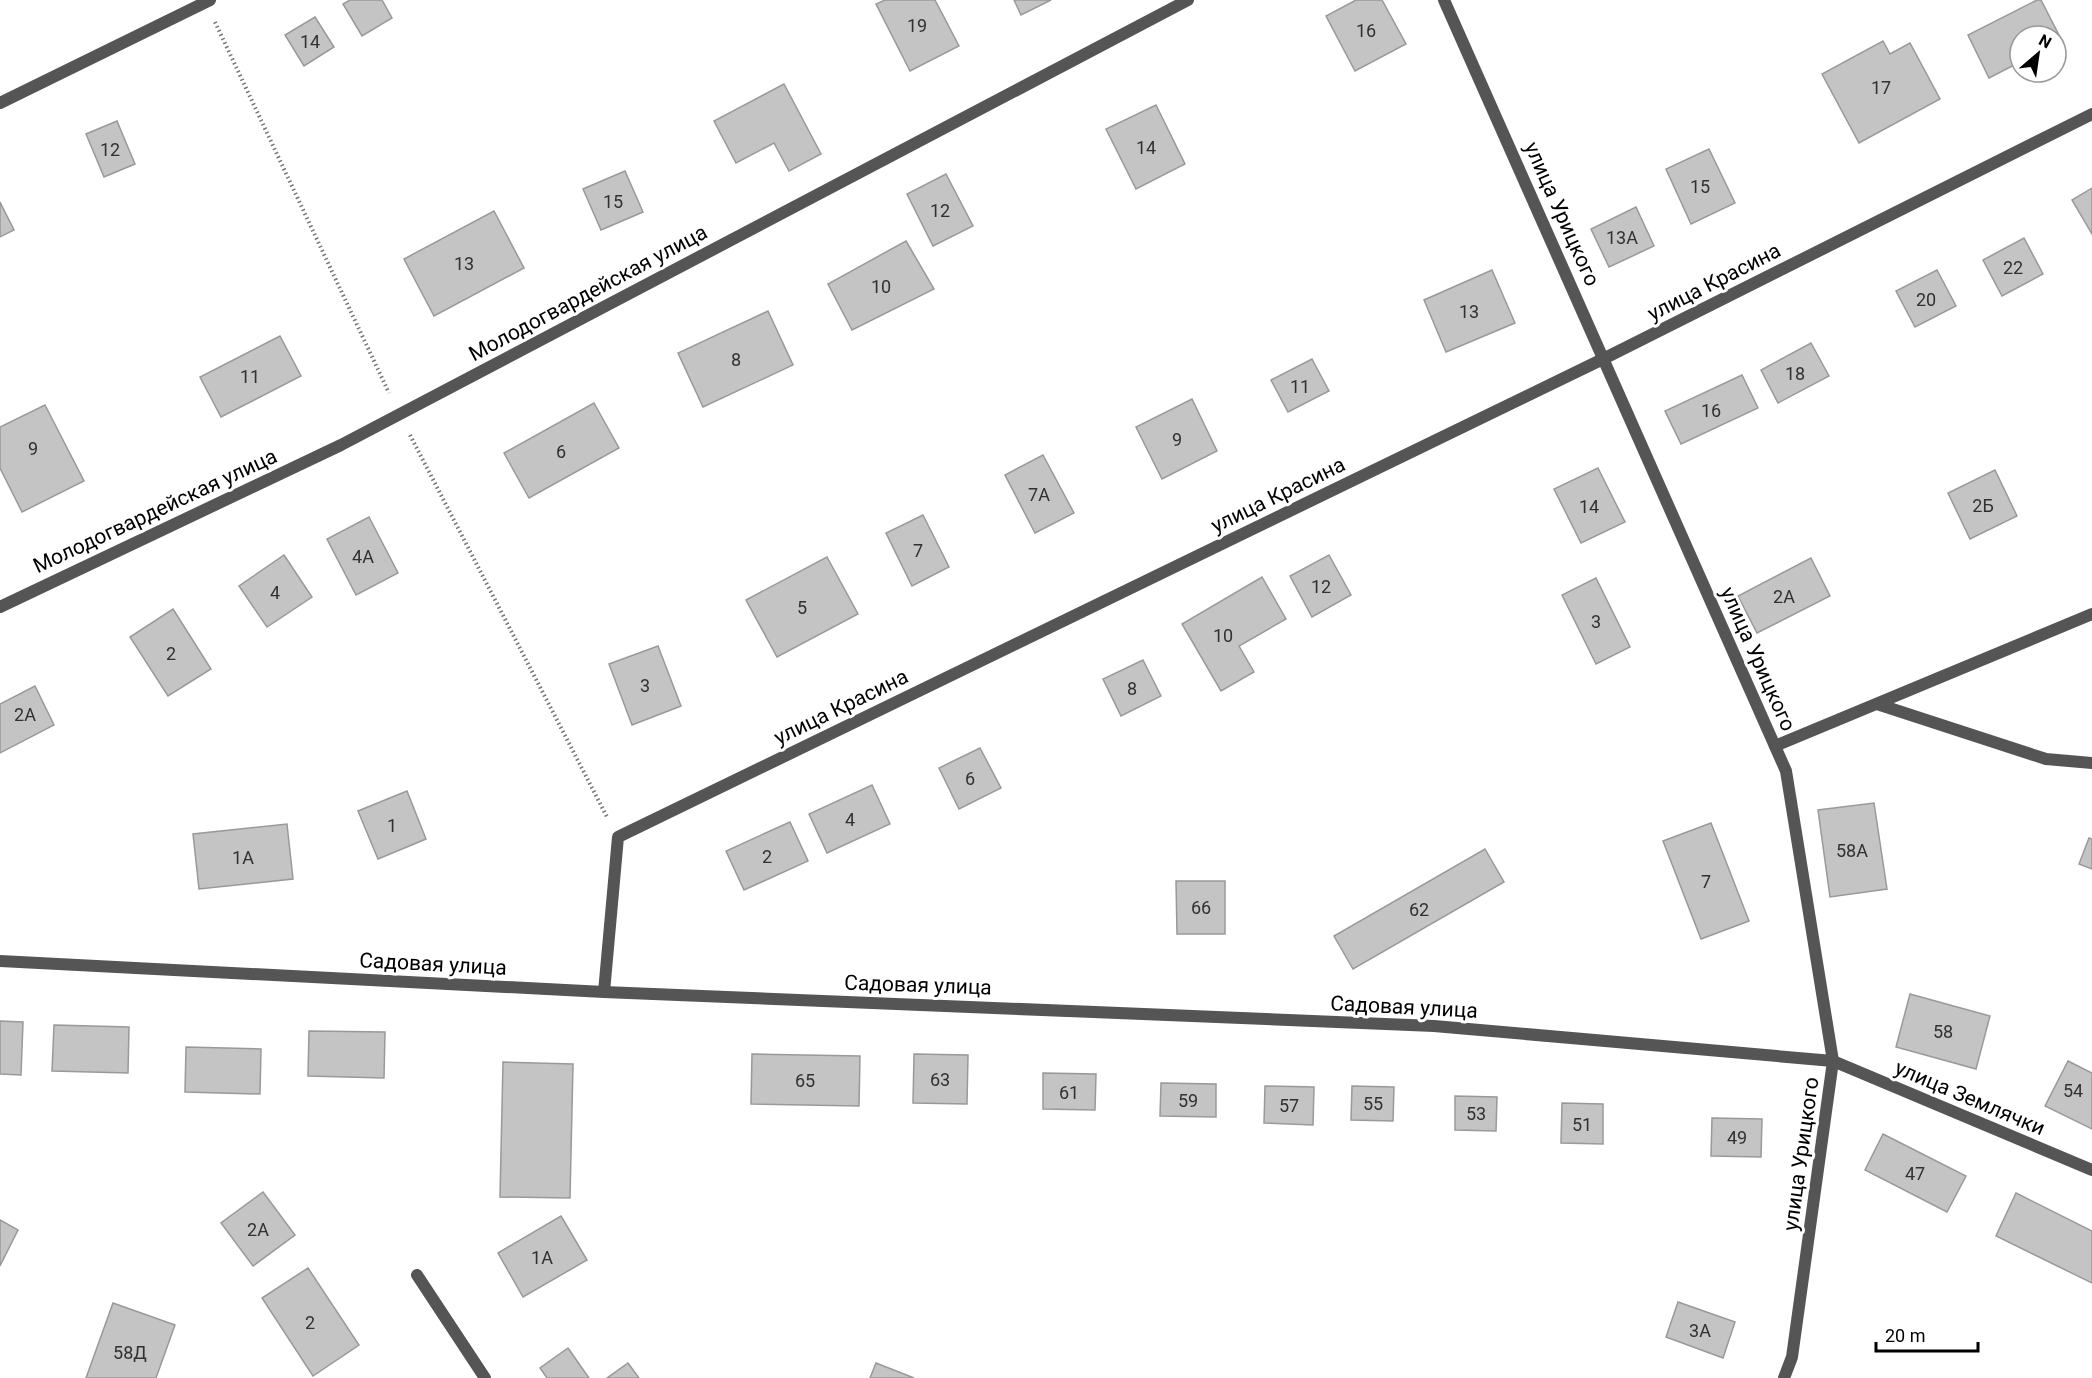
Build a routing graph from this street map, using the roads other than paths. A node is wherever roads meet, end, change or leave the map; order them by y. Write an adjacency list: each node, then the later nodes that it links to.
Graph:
1 (210, 0): 4 (street)
2 (1188, 0): 7 (street, Молодогвардейская улица)
3 (1444, 0): 6 (street, улица Урицкого)
4 (0, 104)
5 (2092, 114): 6 (street, улица Красина)
6 (1605, 358): 10 (street, улица Урицкого); 13 (street, улица Красина)
7 (0, 607)
8 (2092, 614): 9 (street)
9 (1877, 704): 10 (street); 11 (street)
10 (1775, 746): 14 (street, улица Урицкого)
11 (2092, 763)
12 (0, 962): 13 (street, Садовая улица)
13 (604, 992): 14 (street, Садовая улица)
14 (1833, 1061): 15 (street, улица Землячки); 18 (street, улица Урицкого)
15 (2092, 1170)
16 (417, 1275): 17 (street)
17 (485, 1378)
18 (1784, 1378)

